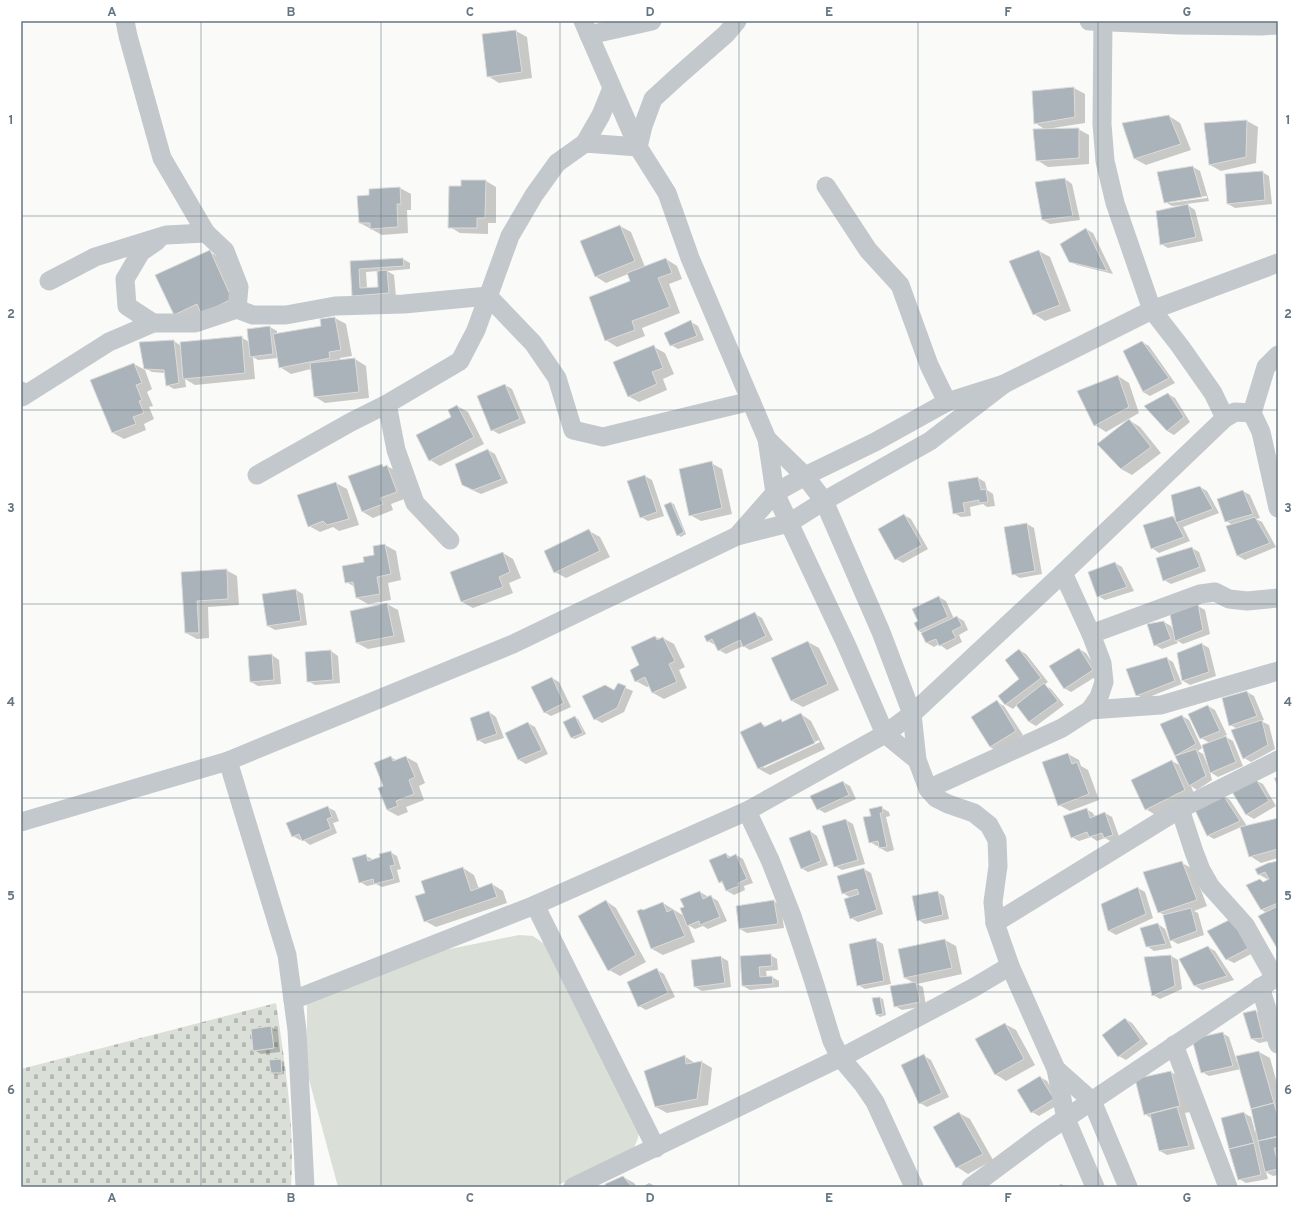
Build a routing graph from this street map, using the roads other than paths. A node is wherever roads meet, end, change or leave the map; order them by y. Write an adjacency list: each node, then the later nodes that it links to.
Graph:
1 (125, 21): 11 (street)
2 (652, 21): 6 (street)
3 (737, 21): 9 (street)
4 (1098, 21): 5 (street); 17 (street)
5 (1267, 24)
6 (586, 28): 7 (street)
7 (612, 88): 8 (street); 9 (street)
8 (585, 143): 9 (street); 15 (street)
9 (638, 148): 22 (street)
10 (826, 186): 23 (street)
11 (206, 233): 12 (street); 16 (street)
12 (166, 234): 14 (street); 18 (street)
13 (1278, 263): 17 (street)
14 (49, 281)
15 (488, 296): 16 (street); 22 (street); 24 (street)
16 (237, 309): 18 (street)
17 (1152, 310): 20 (street); 26 (street)
18 (153, 323): 21 (street)
19 (1278, 355): 25 (street)
20 (1004, 384): 23 (street); 31 (street)
21 (21, 391)
22 (752, 402): 27 (street)
23 (947, 402): 29 (street)
24 (387, 404): 28 (street); 35 (street)
25 (1252, 413): 26 (street); 32 (street)
26 (1225, 418): 36 (street)
27 (768, 439): 29 (street); 30 (street)
28 (257, 475)
29 (805, 476): 30 (street); 31 (street)
30 (775, 493): 33 (street); 34 (street)
31 (824, 501): 33 (street); 41 (street)
32 (1278, 508)
33 (789, 523): 34 (street); 42 (street)
34 (737, 536): 45 (street)
35 (450, 540)
36 (1063, 573): 38 (street); 41 (street)
37 (1278, 598): 38 (street)
38 (1091, 634): 40 (street)
39 (1278, 671): 40 (street)
40 (1090, 710): 46 (street)
41 (912, 714): 42 (street); 43 (street)
42 (885, 734): 43 (street); 48 (street)
43 (917, 760): 46 (street)
44 (1278, 760): 47 (street)
45 (228, 761): 49 (street); 54 (street)
46 (928, 789): 51 (street)
47 (1180, 809): 51 (street); 53 (street)
48 (747, 811): 50 (street); 57 (street)
49 (21, 822)
50 (535, 905): 54 (street); 61 (street)
51 (995, 923): 52 (street)
52 (1010, 966): 57 (street); 58 (street)
53 (1271, 981): 55 (street); 56 (street)
54 (293, 1000): 62 (street)
55 (1278, 1044)
56 (1174, 1046): 59 (street); 68 (street)
57 (840, 1057): 61 (street); 64 (street)
58 (1056, 1069): 59 (street); 60 (street)
59 (1092, 1101): 60 (street); 67 (street)
60 (1066, 1118): 65 (street); 66 (street)
61 (656, 1148): 63 (street)
62 (305, 1187)
63 (573, 1187)
64 (914, 1187)
65 (971, 1187)
66 (1095, 1187)
67 (1128, 1187)
68 (1228, 1187)

